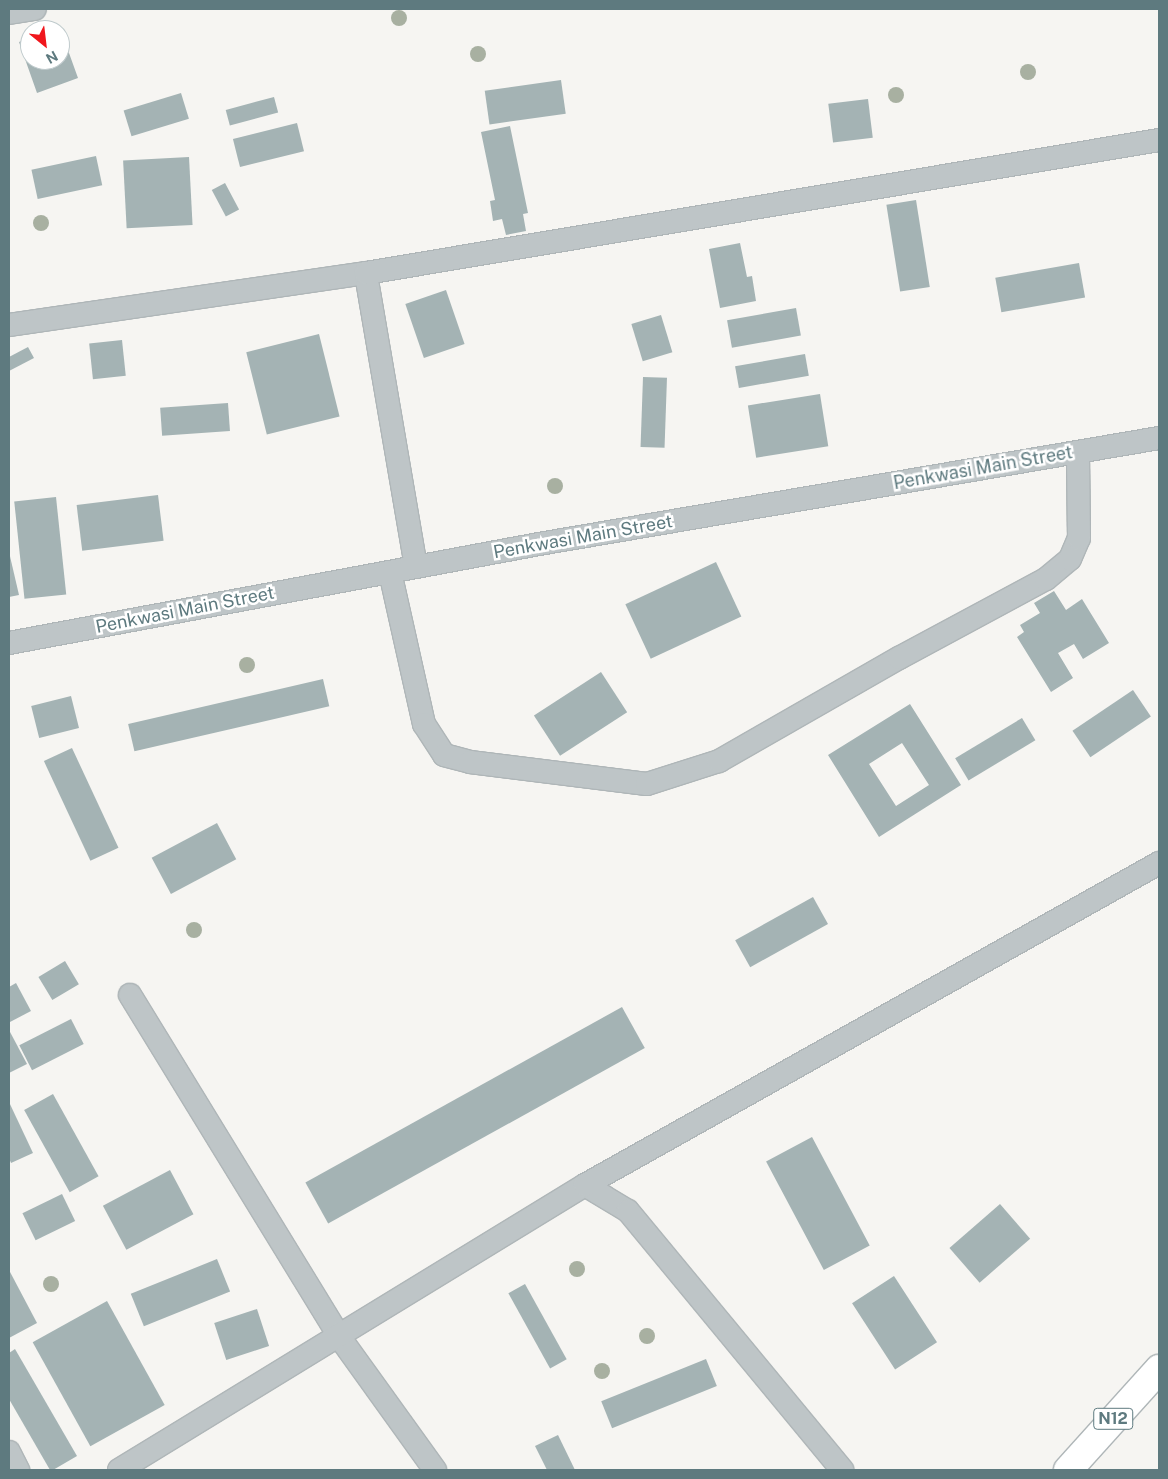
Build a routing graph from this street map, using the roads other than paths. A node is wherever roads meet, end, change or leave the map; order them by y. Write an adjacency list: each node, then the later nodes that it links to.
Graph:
1 (35, 9): 2 (street)
2 (9, 13)
3 (1159, 140): 4 (street)
4 (366, 273): 5 (street); 8 (street)
5 (9, 325)
6 (1159, 438): 7 (street, Penkwasi Main Street)
7 (1078, 452): 8 (street, Penkwasi Main Street); 9 (street)
8 (416, 567): 9 (street, Penkwasi Main Street)
9 (390, 572): 10 (street, Penkwasi Main Street)
10 (9, 643)
11 (1159, 863): 13 (street)
12 (130, 995): 14 (street)
13 (585, 1185): 14 (street); 20 (street)
14 (338, 1335): 18 (street); 19 (street)
15 (1159, 1369): 21 (highway, N12)
16 (9, 1452): 17 (street)
17 (18, 1470)
18 (119, 1470)
19 (435, 1470)
20 (842, 1470)
21 (1068, 1470)

